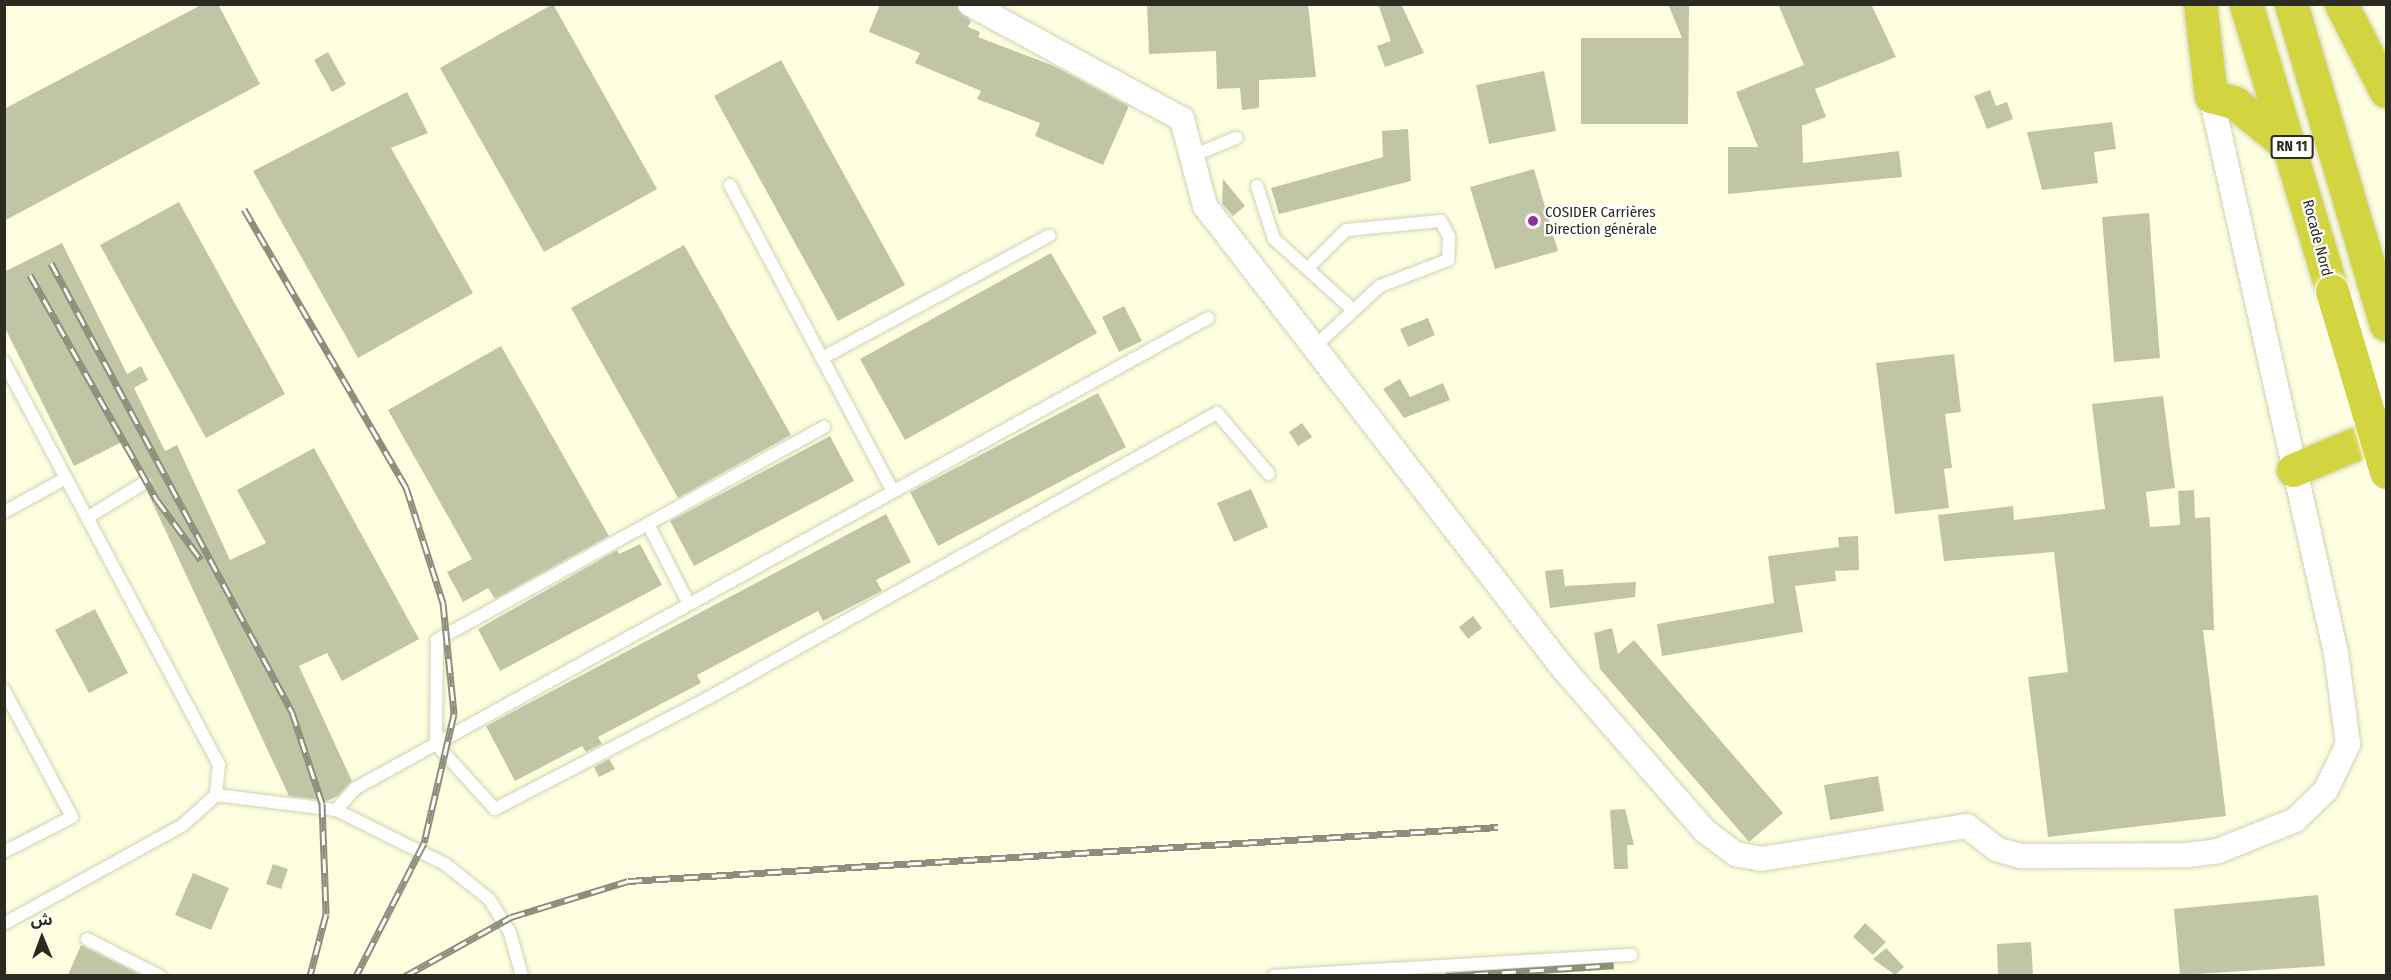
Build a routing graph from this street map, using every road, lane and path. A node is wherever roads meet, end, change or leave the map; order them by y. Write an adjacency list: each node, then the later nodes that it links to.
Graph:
1 (970, 4): 10 (street)
2 (2200, 4): 7 (highway)
3 (2246, 4): 9 (highway, Rocade Nord / RN 11)
4 (2290, 4): 17 (highway, RN 11)
5 (2342, 4): 6 (highway)
6 (2386, 91)
7 (2211, 96): 9 (highway); 23 (street)
8 (1236, 138): 10 (lane)
9 (2293, 150): 24 (highway, Rocade Nord / RN 11, bridge)
10 (1192, 156): 18 (street)
11 (730, 184): 19 (lane)
12 (1257, 186): 14 (lane)
13 (1048, 236): 19 (lane)
14 (1309, 267): 15 (lane); 15 (lane)
15 (1353, 310): 18 (lane)
16 (1208, 318): 28 (lane)
17 (2386, 324)
18 (1313, 348): 23 (street)
19 (822, 358): 28 (lane)
20 (6, 369): 26 (lane)
21 (2386, 424): 23 (highway)
22 (824, 427): 31 (lane)
23 (2293, 470)
24 (2386, 472)
25 (1269, 474): 34 (lane)
26 (66, 478): 29 (lane); 30 (lane)
27 (144, 483): 30 (lane)
28 (893, 491): 32 (lane)
29 (4, 512)
30 (87, 518): 35 (lane)
31 (648, 524): 32 (lane); 34 (lane)
32 (689, 604): 34 (lane)
33 (4, 690): 37 (lane)
34 (436, 744): 36 (lane)
35 (216, 795): 36 (lane); 38 (lane)
36 (336, 810): 42 (lane)
37 (4, 852)
38 (4, 924)
39 (87, 939): 41 (lane)
40 (1631, 955): 43 (lane)
41 (160, 975)
42 (522, 975)
43 (1274, 975)

